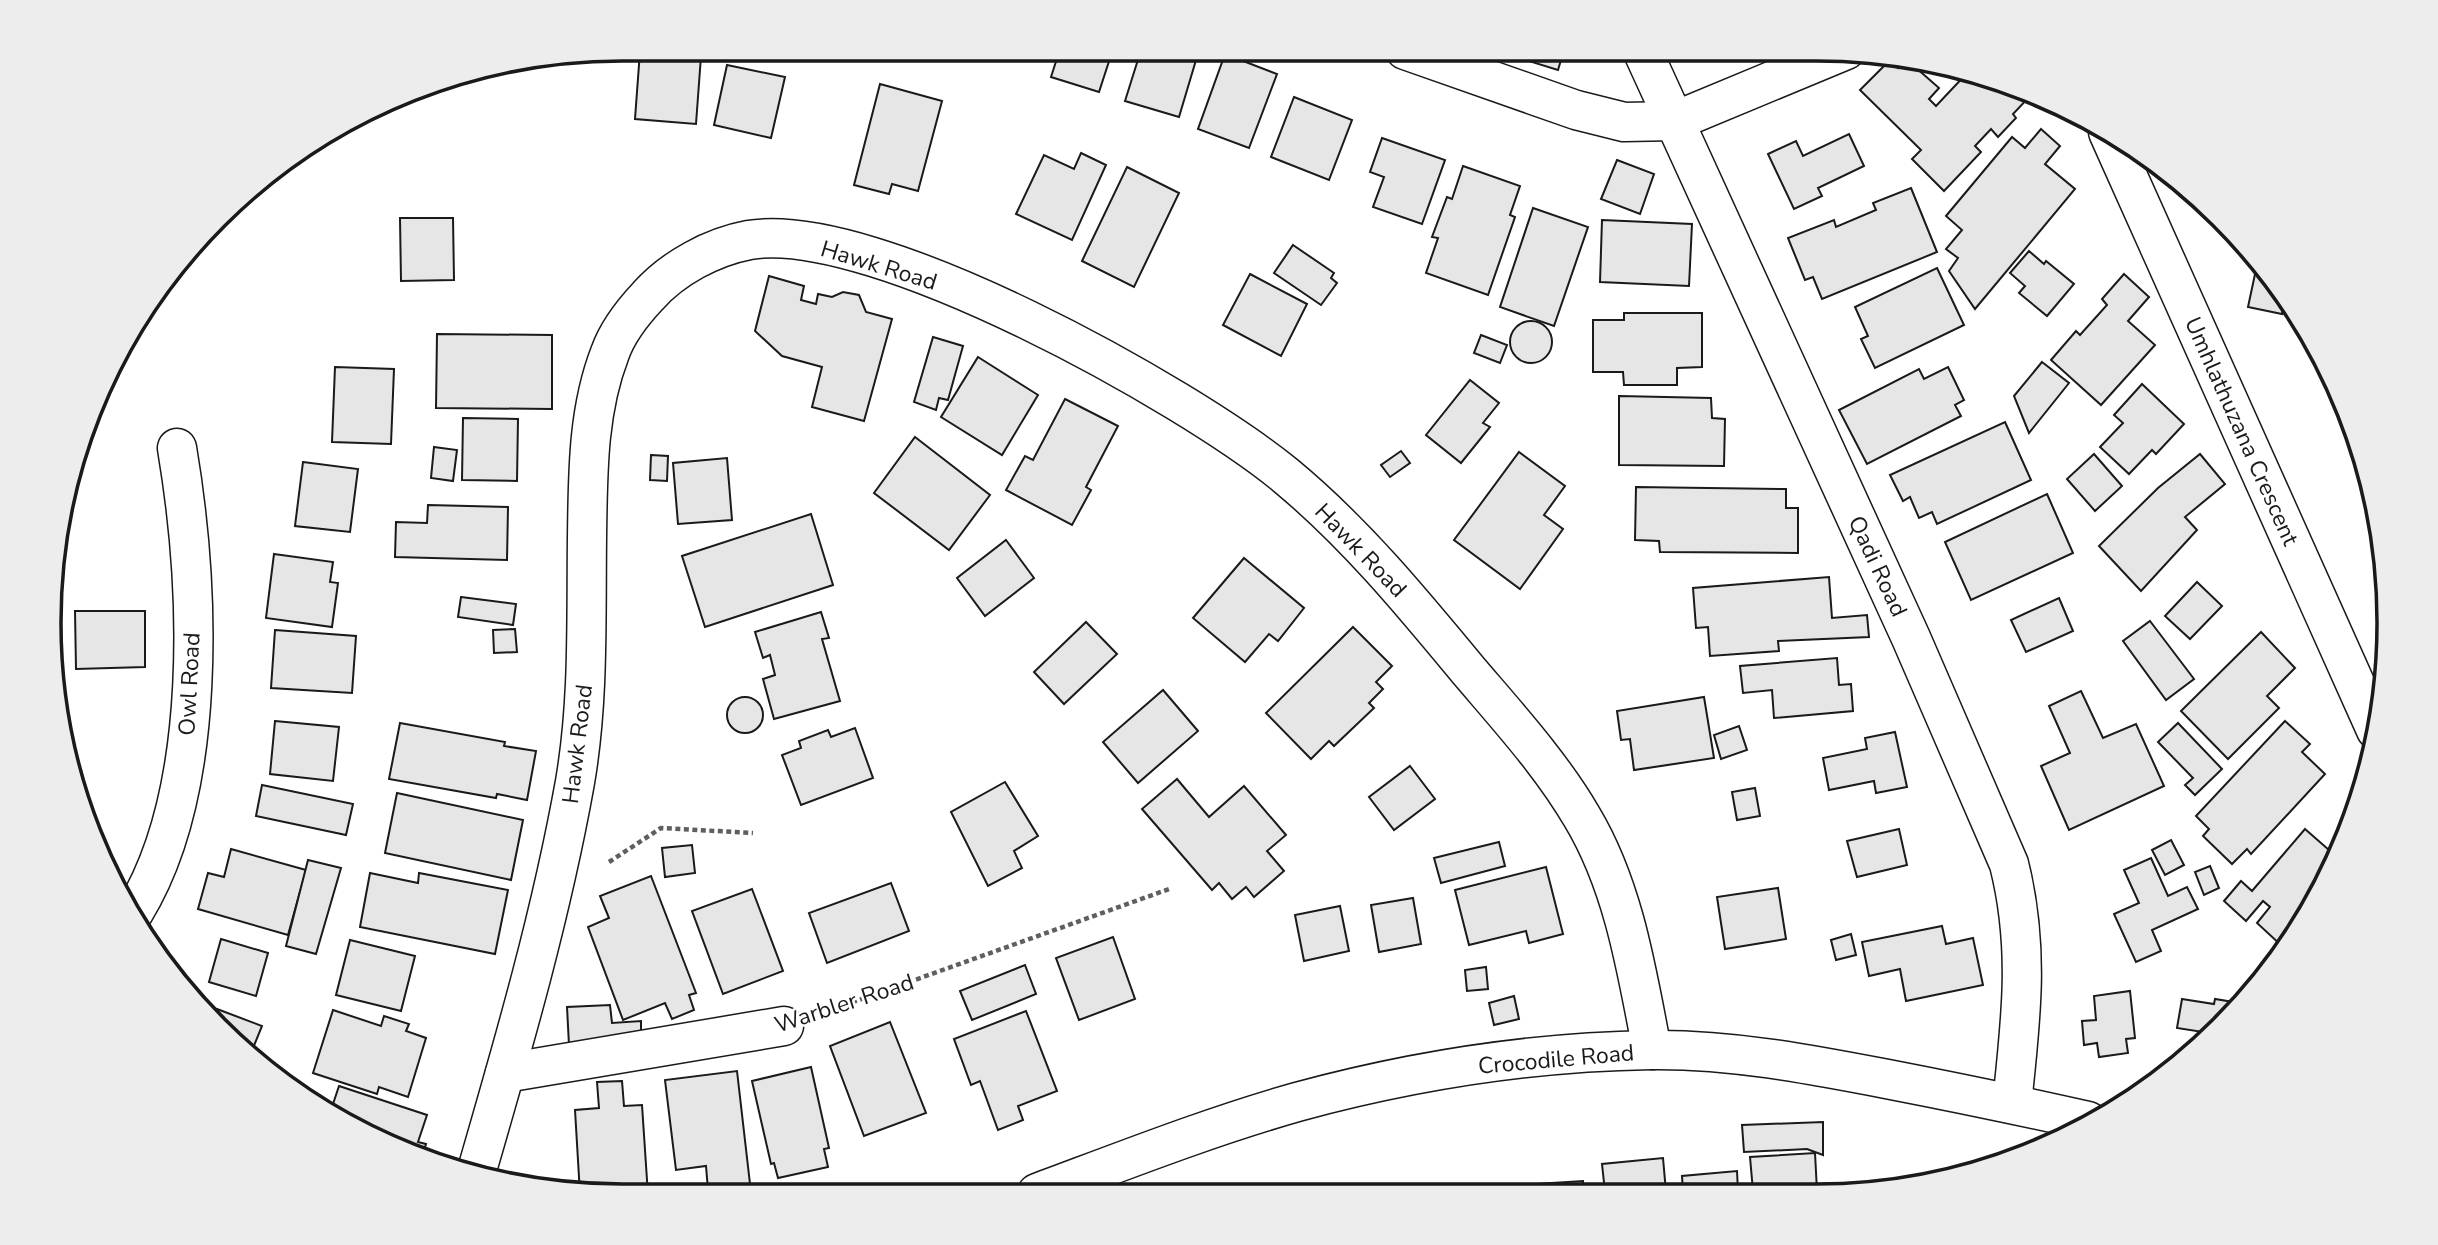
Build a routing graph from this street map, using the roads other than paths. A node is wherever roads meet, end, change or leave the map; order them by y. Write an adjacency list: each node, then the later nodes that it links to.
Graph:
1 (1436, 61): 4 (street)
2 (1647, 61): 4 (street, Qadi Road)
3 (1819, 61): 4 (street)
4 (1675, 121): 12 (street, Qadi Road)
5 (2115, 149): 7 (street, Umhlathuzana Crescent)
6 (177, 448): 8 (street, Owl Road)
7 (2369, 714)
8 (137, 905)
9 (784, 1026): 11 (street, Warbler Road)
10 (1652, 1050): 11 (street, Hawk Road); 12 (street, Crocodile Road); 15 (street, Crocodile Road)
11 (505, 1073): 14 (street, Hawk Road)
12 (2012, 1103): 13 (street, Crocodile Road)
13 (2078, 1119)
14 (478, 1165)
15 (1063, 1184)

